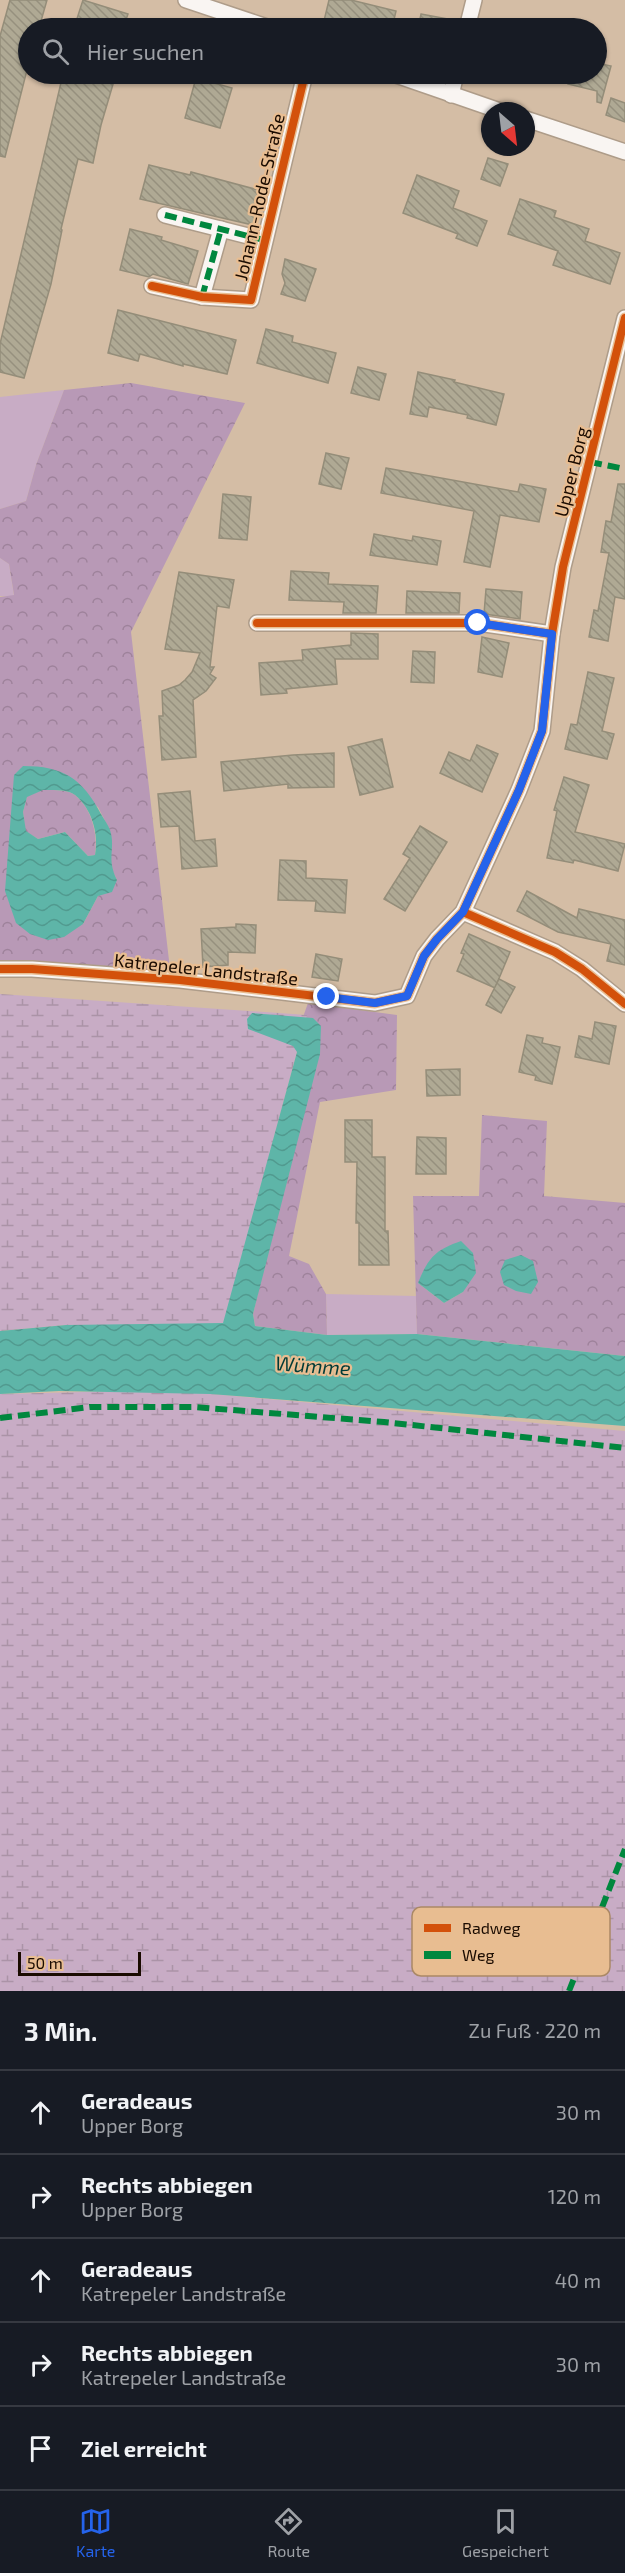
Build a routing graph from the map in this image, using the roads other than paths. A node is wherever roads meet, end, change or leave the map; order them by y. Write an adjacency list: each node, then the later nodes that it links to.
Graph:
1 (186, 0): 3 (street)
2 (474, 0): 4 (street)
3 (240, 18)
4 (470, 18)
5 (303, 84): 14 (street, Johann-Rode-Straße)
6 (421, 84): 8 (street)
7 (454, 84): 8 (street)
8 (451, 95): 9 (street)
9 (481, 105)
10 (535, 122): 11 (street)
11 (625, 152)
12 (165, 215): 13 (street, Johann-Rode-Straße)
13 (221, 229): 14 (street, Johann-Rode-Straße); 16 (street, Johann-Rode-Straße)
14 (264, 240): 16 (street, Johann-Rode-Straße)
15 (152, 286): 16 (street, Johann-Rode-Straße)
16 (202, 297)
17 (625, 318): 19 (street, Upper Borg)
18 (257, 623): 19 (street)
19 (552, 634): 20 (street, Upper Borg)
20 (463, 912): 21 (street, Katrepeler Landstraße); 22 (street)
21 (0, 969)
22 (625, 1004)

